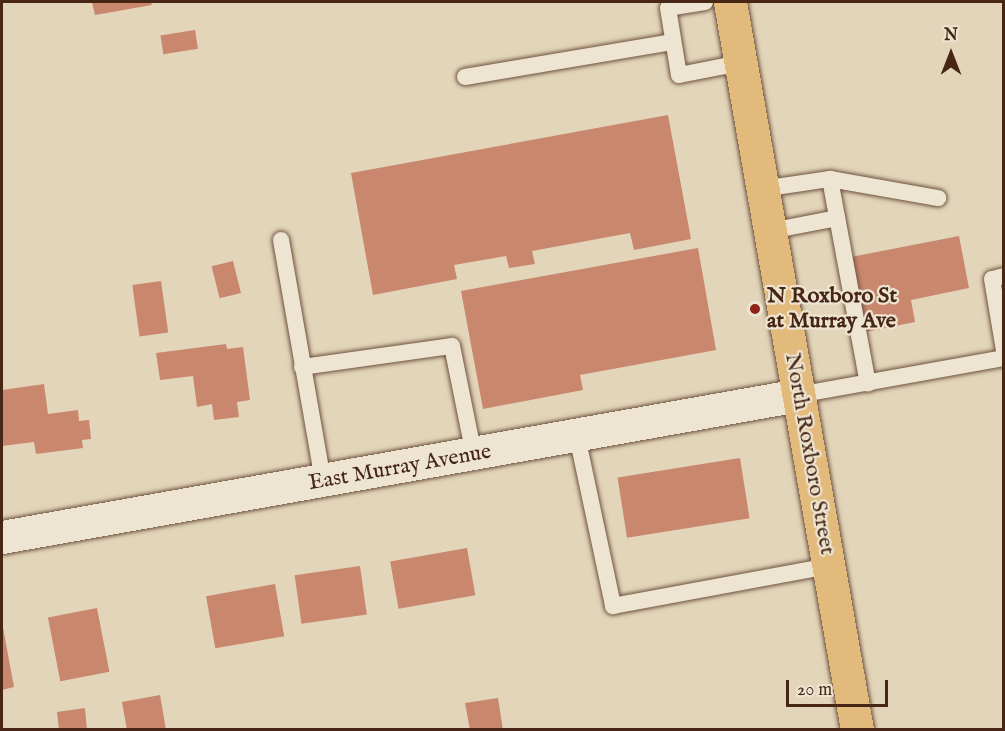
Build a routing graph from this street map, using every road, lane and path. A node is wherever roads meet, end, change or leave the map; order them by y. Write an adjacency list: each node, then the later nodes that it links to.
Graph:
1 (705, 2): 3 (lane)
2 (730, 2): 4 (main road, North Roxboro Street)
3 (673, 42): 4 (lane); 5 (lane)
4 (741, 63): 7 (main road, North Roxboro Street)
5 (465, 77)
6 (830, 179): 7 (lane); 8 (lane); 9 (lane)
7 (762, 189): 10 (main road, North Roxboro Street)
8 (938, 198)
9 (837, 218): 10 (lane); 16 (lane)
10 (770, 231): 17 (main road, North Roxboro Street)
11 (281, 240): 15 (lane)
12 (1004, 276): 13 (lane)
13 (1004, 351)
14 (1004, 358): 16 (lane)
15 (302, 367): 19 (lane); 20 (lane)
16 (868, 384): 17 (lane)
17 (798, 395): 18 (street, East Murray Avenue); 22 (main road, North Roxboro Street)
18 (577, 436): 19 (street, East Murray Avenue); 22 (lane)
19 (474, 455): 20 (street, East Murray Avenue)
20 (323, 482): 21 (street, East Murray Avenue)
21 (2, 537)
22 (828, 566): 23 (main road, North Roxboro Street)
23 (857, 729)

